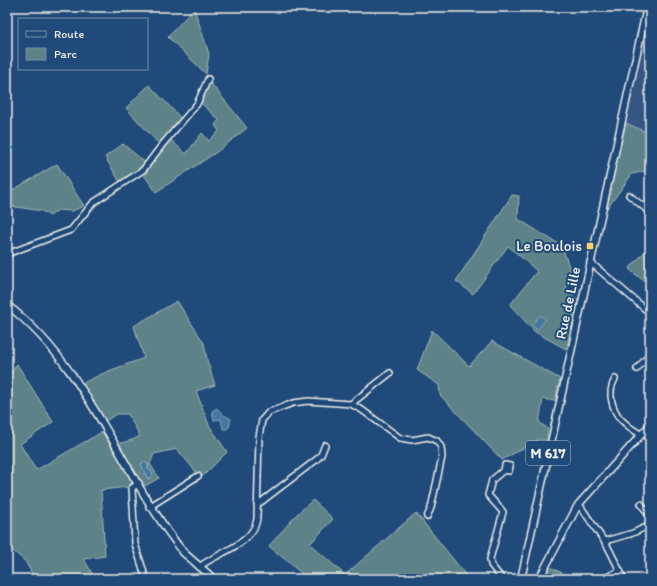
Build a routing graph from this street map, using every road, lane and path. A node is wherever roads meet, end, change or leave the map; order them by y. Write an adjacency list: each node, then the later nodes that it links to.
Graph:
1 (645, 7): 8 (main road, Rue de Lille / M 617)
2 (208, 79): 7 (street)
3 (629, 195): 5 (street)
4 (650, 204): 5 (street)
5 (646, 209): 6 (street)
6 (650, 216)
7 (7, 254)
8 (590, 262): 10 (street); 32 (main road, Rue de Lille / M 617)
9 (7, 306): 22 (main road)
10 (645, 309)
11 (650, 354): 12 (street)
12 (638, 369)
13 (390, 373): 15 (street)
14 (615, 379): 17 (street)
15 (351, 404): 23 (street); 30 (street)
16 (650, 425): 17 (main road)
17 (642, 433): 18 (street); 25 (main road)
18 (650, 439)
19 (326, 445): 24 (street)
20 (504, 470): 38 (street)
21 (198, 476): 28 (street)
22 (137, 484): 28 (main road); 36 (street)
23 (258, 493): 24 (street); 27 (street)
24 (271, 493): 27 (street)
25 (579, 504): 33 (street); 41 (main road)
26 (641, 504): 29 (street)
27 (257, 505): 34 (street)
28 (150, 506): 34 (main road)
29 (650, 516)
30 (427, 517)
31 (650, 525): 33 (street)
32 (532, 527): 39 (main road, Rue de Lille / M 617); 40 (main road, Rue de Lille / M 617)
33 (605, 542): 35 (street)
34 (199, 567): 37 (main road)
35 (620, 570): 42 (street); 43 (street)
36 (146, 579)
37 (214, 579)
38 (503, 579)
39 (517, 579)
40 (521, 579)
41 (538, 579)
42 (604, 579)
43 (624, 579)

